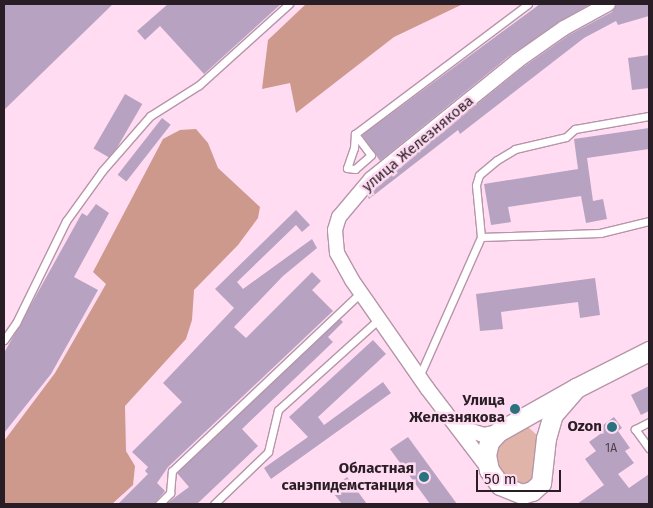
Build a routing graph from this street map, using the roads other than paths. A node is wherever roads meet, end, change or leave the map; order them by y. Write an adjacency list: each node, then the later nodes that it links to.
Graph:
1 (289, 4): 10 (lane)
2 (528, 4): 5 (lane)
3 (608, 4): 8 (street, улица Железнякова)
4 (649, 116): 7 (lane)
5 (355, 134): 5 (lane)
6 (649, 221): 7 (lane)
7 (481, 237): 12 (lane)
8 (361, 292): 9 (street, улица Железнякова); 22 (lane)
9 (378, 320): 12 (street, улица Железнякова); 23 (lane)
10 (4, 340)
11 (649, 351): 13 (main road)
12 (419, 377): 16 (street, улица Железнякова)
13 (576, 388): 14 (main road); 18 (main road)
14 (518, 420): 17 (main road); 18 (main road)
15 (649, 422): 19 (lane)
16 (458, 426): 17 (street); 20 (street, улица Железнякова)
17 (498, 432): 20 (main road)
18 (546, 438): 21 (main road)
19 (649, 448)
20 (495, 478): 21 (main road); 24 (main road, улица Железнякова)
21 (541, 483): 25 (main road)
22 (159, 504)
23 (214, 504)
24 (514, 504)
25 (541, 504)

